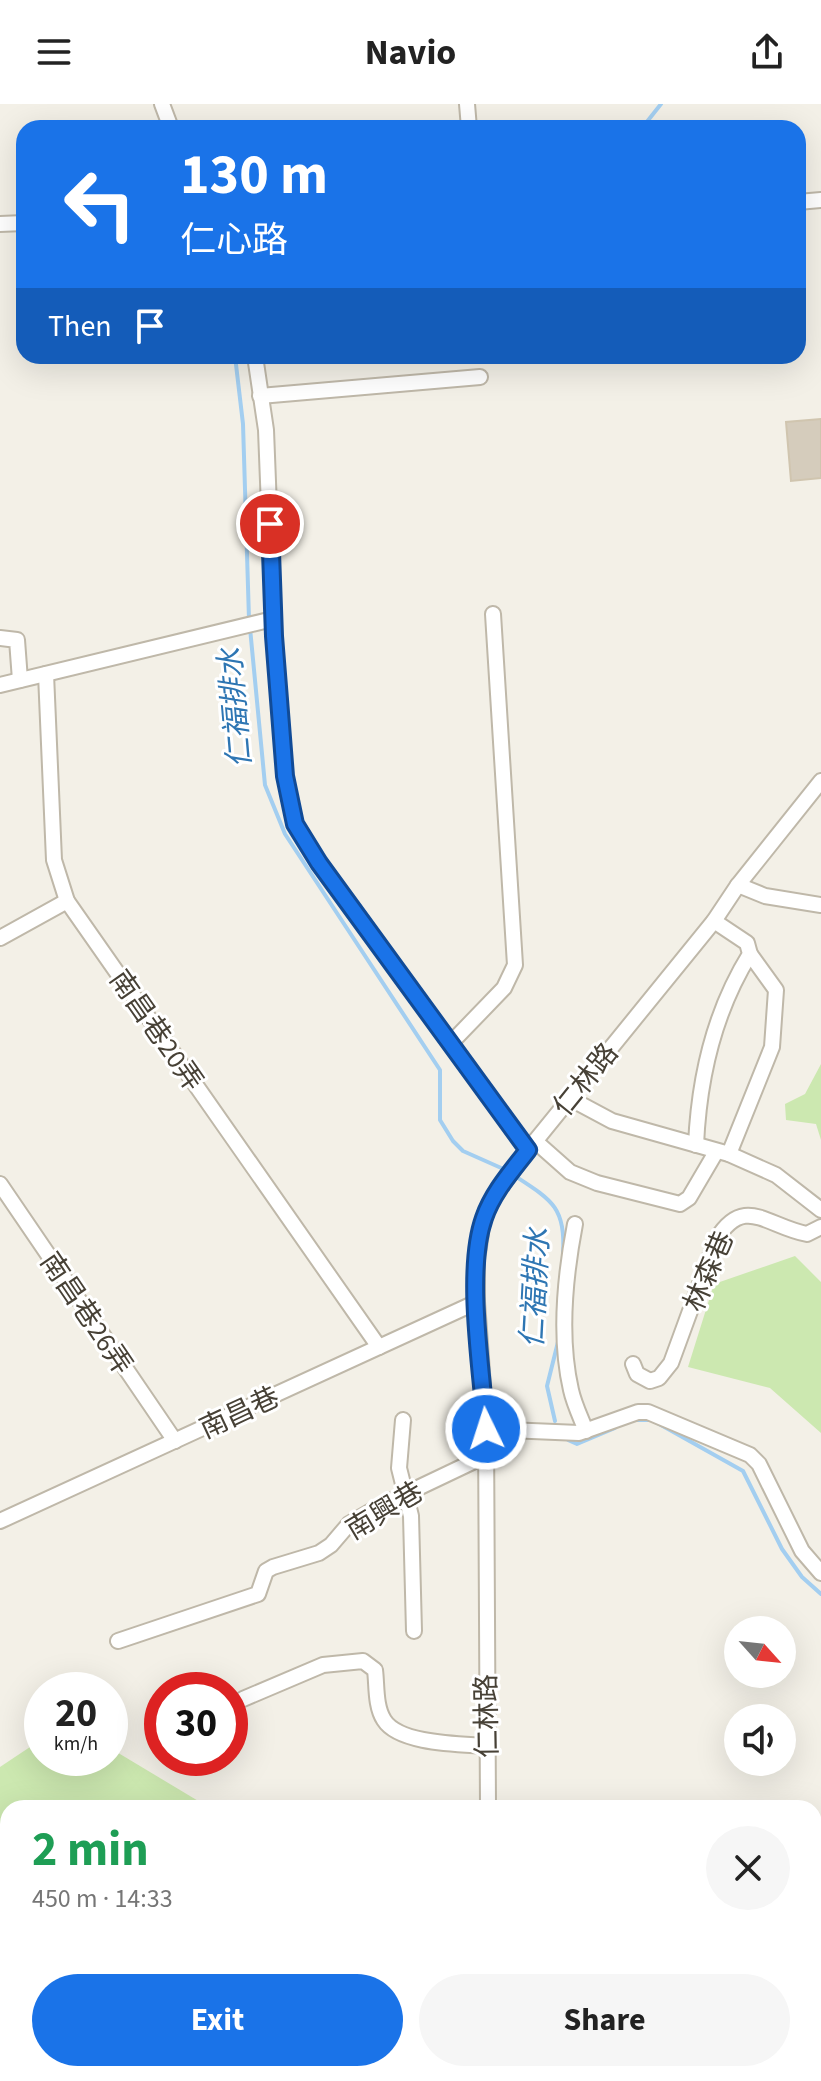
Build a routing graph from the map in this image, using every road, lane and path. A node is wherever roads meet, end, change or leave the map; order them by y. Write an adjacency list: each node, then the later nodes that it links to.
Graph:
1 (256, 364): 3 (street)
2 (480, 377): 3 (street)
3 (260, 396): 5 (street)
4 (493, 614): 17 (street)
5 (273, 619): 7 (street); 17 (street)
6 (0, 638): 8 (street)
7 (46, 674): 8 (street); 12 (street, 南昌巷20弄)
8 (20, 680): 9 (street)
9 (0, 685)
10 (821, 781): 11 (street, 仁林路)
11 (738, 885): 13 (street); 14 (street, 仁林路)
12 (67, 901): 15 (street); 27 (street, 南昌巷20弄)
13 (821, 905)
14 (714, 921): 16 (street, 林森巷); 18 (street, 仁林路)
15 (0, 938)
16 (750, 954): 20 (street); 21 (street, 林森巷)
17 (450, 1044): 19 (street)
18 (569, 1098): 19 (street, 仁林路); 20 (street)
19 (531, 1145): 21 (street, 林森巷); 26 (street, 仁林路)
20 (696, 1145): 21 (street)
21 (722, 1153): 23 (street)
22 (0, 1184): 32 (street, 南昌巷26弄)
23 (821, 1210)
24 (575, 1224): 31 (street)
25 (821, 1227): 28 (street, 林森巷)
26 (477, 1302): 27 (street, 南昌巷); 30 (street, 仁林路)
27 (379, 1347): 32 (street, 南昌巷)
28 (633, 1364)
29 (403, 1420): 34 (street)
30 (486, 1429): 31 (street); 33 (street, 仁林路)
31 (586, 1431): 36 (street)
32 (175, 1441): 35 (street, 南昌巷)
33 (485, 1456): 34 (street, 南興巷); 40 (street, 仁林路)
34 (405, 1495): 37 (street); 38 (street, 南興巷)
35 (0, 1521)
36 (821, 1573)
37 (414, 1631)
38 (118, 1641)
39 (248, 1697): 40 (street)
40 (486, 1746): 41 (street, 仁林路)
41 (488, 1800)

